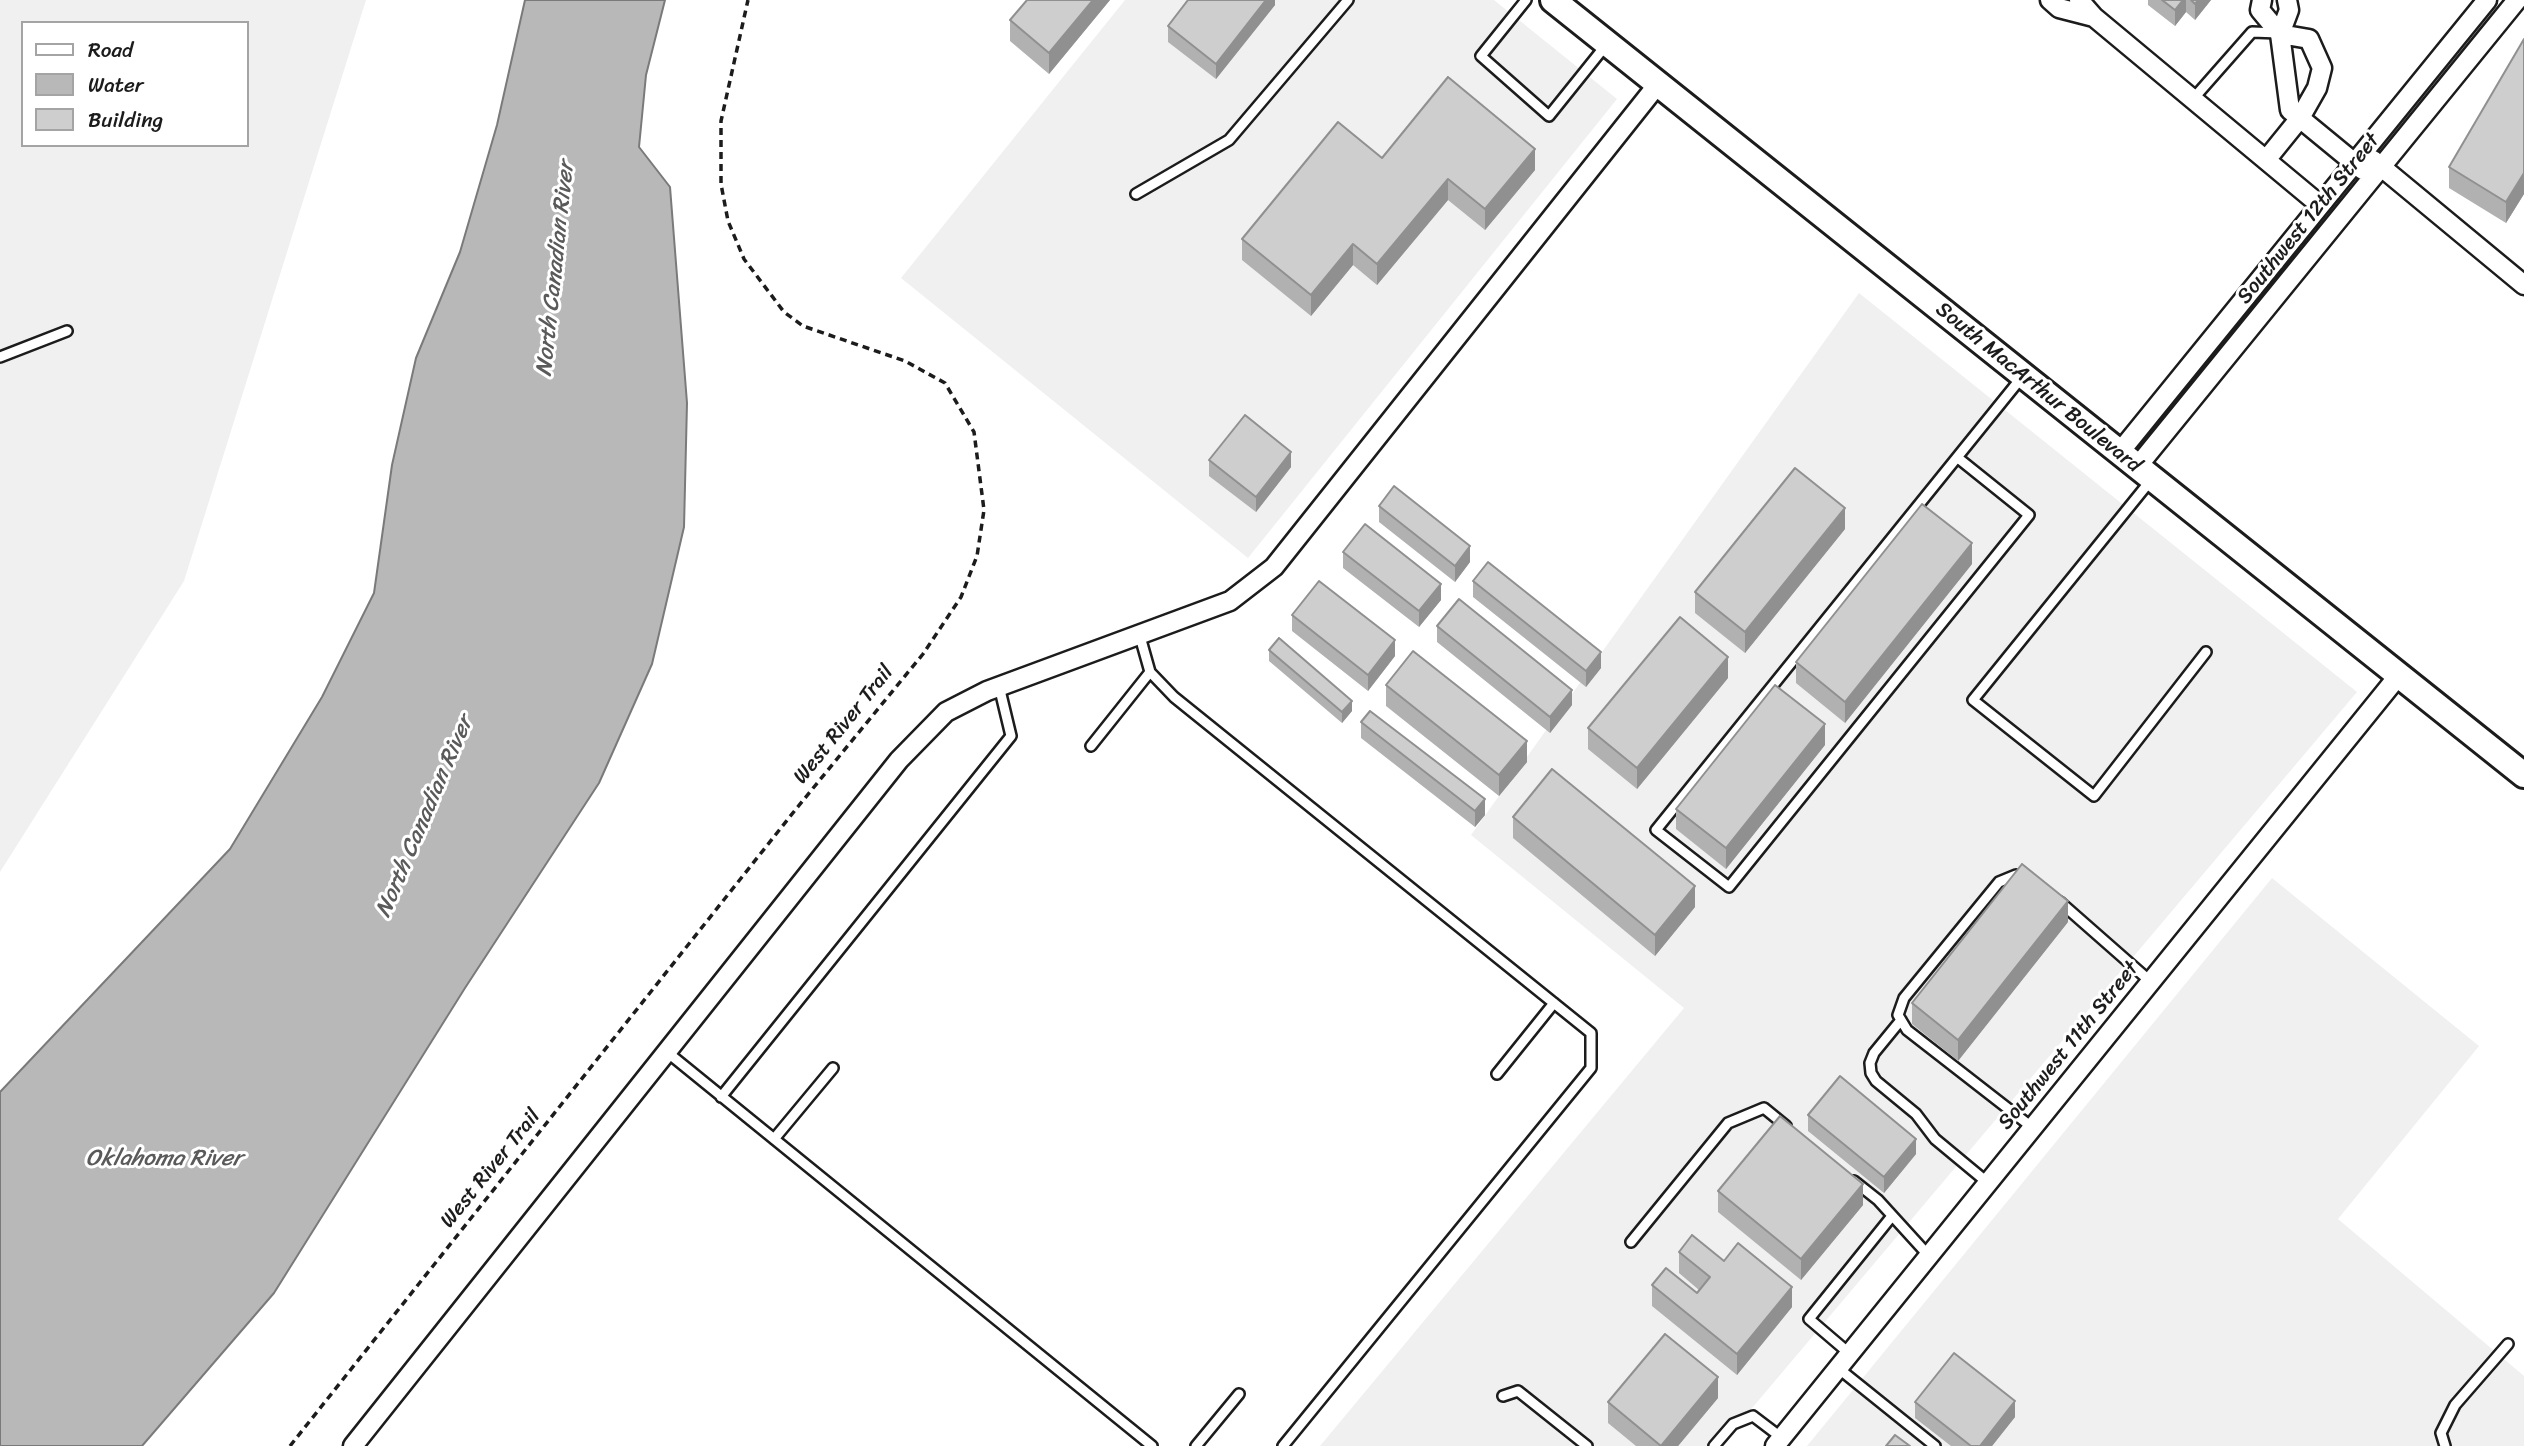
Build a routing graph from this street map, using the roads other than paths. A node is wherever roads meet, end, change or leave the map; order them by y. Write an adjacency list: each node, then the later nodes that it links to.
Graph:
1 (1526, 0): 12 (lane)
2 (1553, 0): 12 (main road, South MacArthur Boulevard)
3 (2050, 0): 10 (street)
4 (2079, 0): 10 (street)
5 (2262, 0): 11 (street)
6 (2287, 0): 11 (street)
7 (2487, 0): 16 (street, Southwest 12th Street)
8 (2517, 0): 18 (street, Southwest 12th Street)
9 (1346, 1): 19 (lane)
10 (2094, 17): 14 (street)
11 (2280, 34): 14 (lane); 15 (street); 15 (street)
12 (1607, 43): 13 (main road, South MacArthur Boulevard)
13 (1658, 84): 24 (main road, South MacArthur Boulevard); 27 (street)
14 (2193, 99): 17 (street)
15 (2300, 118): 16 (street); 17 (street)
16 (2359, 157): 18 (street); 20 (street, Southwest 12th Street)
17 (2266, 160): 20 (street)
18 (2376, 171): 21 (street); 26 (street, Southwest 12th Street)
19 (1136, 194)
20 (2320, 205): 26 (street, Southwest 12th Street)
21 (2522, 279)
22 (67, 331): 23 (lane)
23 (0, 357)
24 (2023, 376): 25 (lane); 26 (main road, South MacArthur Boulevard)
25 (1958, 458): 25 (lane)
26 (2136, 466): 28 (lane); 30 (main road, South MacArthur Boulevard)
27 (1139, 633): 29 (lane); 31 (street)
28 (2206, 652)
29 (1150, 672): 32 (lane); 37 (lane)
30 (2399, 676): 33 (main road, South MacArthur Boulevard); 36 (street, Southwest 11th Street)
31 (999, 686): 39 (street); 42 (lane)
32 (1091, 746)
33 (2524, 775)
34 (2028, 880): 38 (lane)
35 (2050, 893): 36 (lane)
36 (2151, 982): 43 (street, Southwest 11th Street)
37 (1554, 1003): 41 (lane); 60 (lane)
38 (1901, 1020): 43 (lane); 47 (lane)
39 (667, 1052): 42 (lane); 57 (street)
40 (833, 1068): 45 (lane)
41 (1497, 1074)
42 (721, 1097): 45 (lane)
43 (2033, 1128): 47 (street, Southwest 11th Street)
44 (1795, 1133): 49 (lane)
45 (774, 1139): 58 (lane)
46 (1847, 1175): 48 (lane)
47 (1988, 1183): 50 (street, Southwest 11th Street)
48 (1892, 1216): 50 (lane); 52 (lane)
49 (1631, 1242)
50 (1929, 1256): 52 (street, Southwest 11th Street)
51 (2508, 1345): 64 (lane)
52 (1850, 1354): 53 (street, Southwest 11th Street)
53 (1838, 1368): 56 (street, Southwest 11th Street); 63 (lane)
54 (1239, 1394): 59 (lane)
55 (1503, 1395): 61 (lane)
56 (1779, 1442): 62 (lane)
57 (353, 1446)
58 (1152, 1446)
59 (1196, 1446)
60 (1283, 1446)
61 (1587, 1446)
62 (1714, 1446)
63 (1935, 1446)
64 (2445, 1446)

